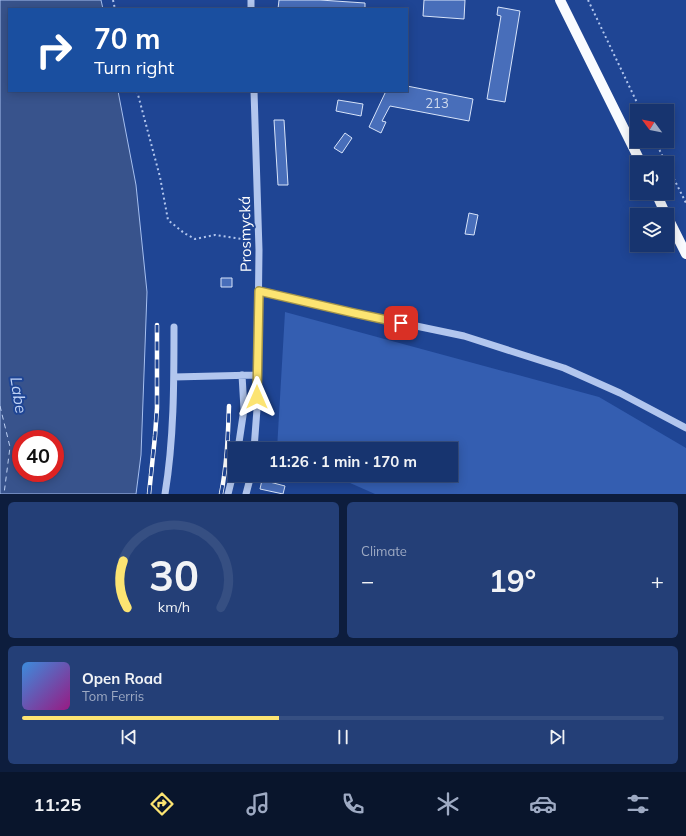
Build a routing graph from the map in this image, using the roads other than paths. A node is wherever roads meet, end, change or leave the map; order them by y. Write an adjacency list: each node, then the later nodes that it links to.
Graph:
1 (560, 0): 3 (main road)
2 (254, 92): 6 (street, Prosmycká)
3 (638, 156)
4 (674, 230): 5 (main road)
5 (686, 254)
6 (259, 291): 9 (street, Prosmycká); 11 (street)
7 (174, 327): 10 (street)
8 (242, 375): 9 (street); 10 (street); 12 (street)
9 (257, 375): 13 (street, Prosmycká)
10 (174, 377): 16 (street)
11 (686, 428)
12 (239, 442)
13 (255, 442)
14 (231, 482): 17 (street)
15 (249, 482): 18 (street)
16 (164, 494)
17 (228, 494)
18 (246, 494)

